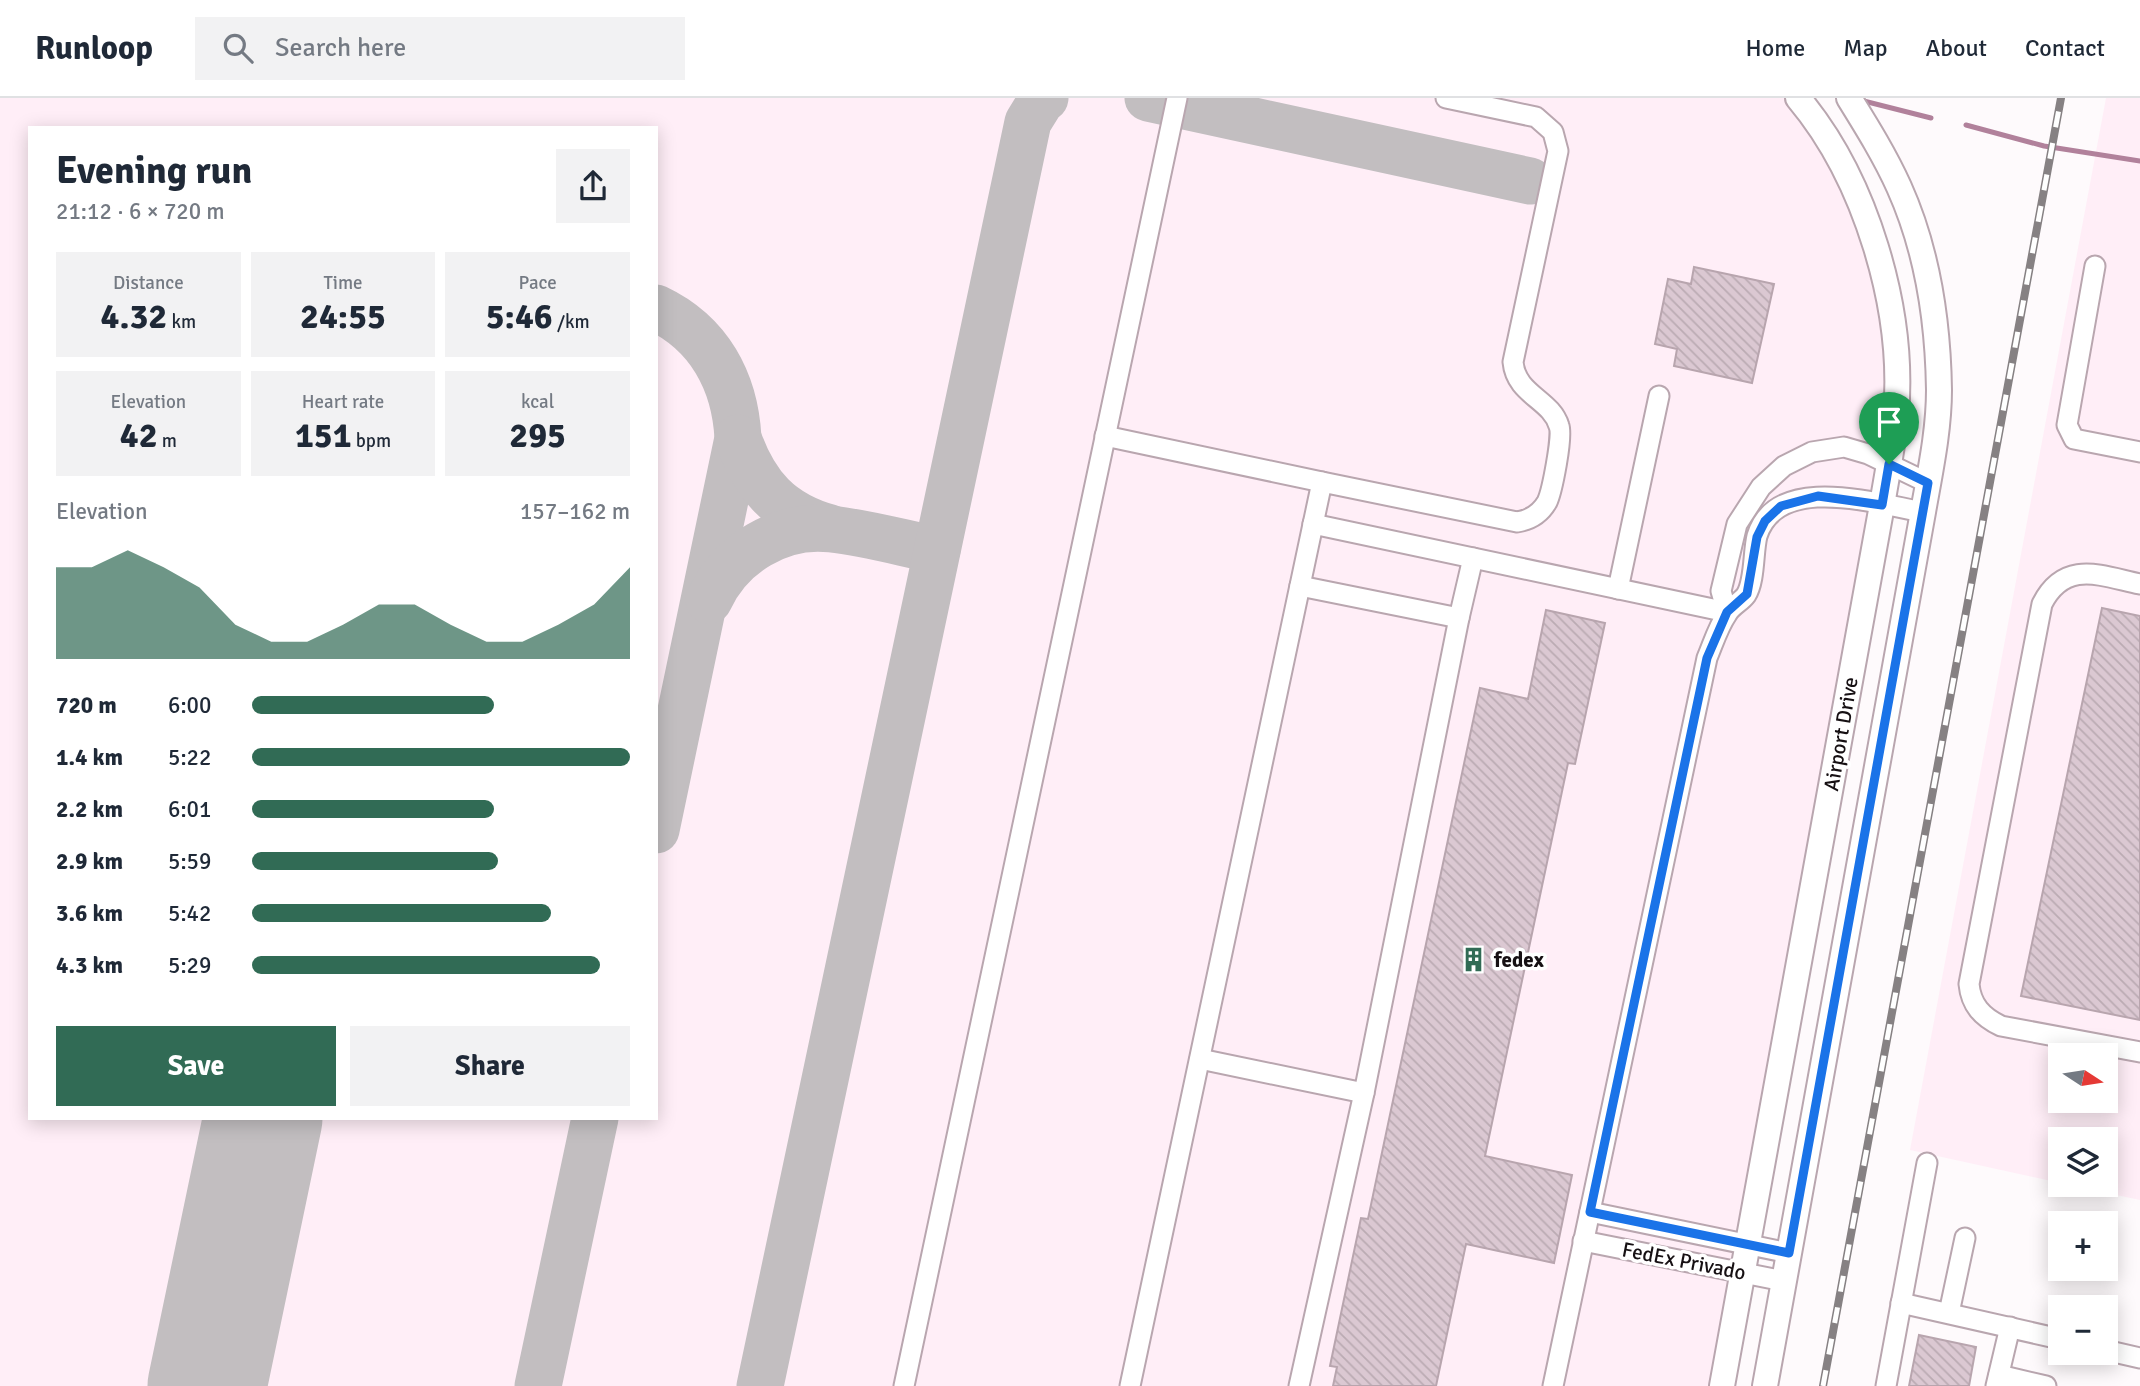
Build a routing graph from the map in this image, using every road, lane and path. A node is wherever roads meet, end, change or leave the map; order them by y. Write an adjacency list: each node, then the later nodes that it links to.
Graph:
1 (1177, 98): 7 (street)
2 (1446, 98): 10 (street)
3 (1800, 100): 9 (main road, Airport Drive)
4 (1855, 107): 11 (main road, Airport Drive)
5 (2095, 266): 8 (street)
6 (1659, 396): 18 (street)
7 (1105, 436): 10 (street); 39 (street)
8 (2140, 453)
9 (1889, 464): 11 (street); 12 (main road, Airport Drive); 19 (street)
10 (1322, 482): 14 (street)
11 (1928, 483): 13 (main road, Airport Drive)
12 (1882, 505): 13 (street); 19 (street); 28 (main road, Airport Drive)
13 (1923, 512): 29 (main road, Airport Drive)
14 (1313, 524): 15 (street); 17 (street)
15 (1473, 558): 18 (street); 20 (street)
16 (2140, 584): 21 (street)
17 (1300, 586): 20 (street); 22 (street)
18 (1618, 589): 19 (street)
19 (1727, 612): 25 (street)
20 (1459, 618): 23 (street)
21 (2140, 1052)
22 (1199, 1059): 23 (street); 40 (street)
23 (1364, 1093): 41 (street)
24 (1927, 1163): 32 (street)
25 (1590, 1212): 27 (street); 28 (street, FedEx Privado)
26 (1965, 1238): 33 (street)
27 (1583, 1241): 30 (street, FedEx Privado); 42 (street)
28 (1748, 1246): 29 (street, FedEx Privado); 30 (main road, Airport Drive)
29 (1789, 1253): 31 (main road, Airport Drive)
30 (1743, 1273): 31 (street, FedEx Privado); 43 (main road, Airport Drive)
31 (1784, 1281): 44 (main road, Airport Drive)
32 (1901, 1303): 33 (street); 45 (street)
33 (1949, 1313): 34 (street)
34 (2010, 1327): 35 (street); 38 (street)
35 (2048, 1336)
36 (2118, 1353): 37 (street)
37 (2140, 1358)
38 (1997, 1381): 46 (street)
39 (904, 1386)
40 (1130, 1386)
41 (1299, 1386)
42 (1553, 1386)
43 (1722, 1386)
44 (1765, 1386)
45 (1886, 1386)
46 (2046, 1386)

